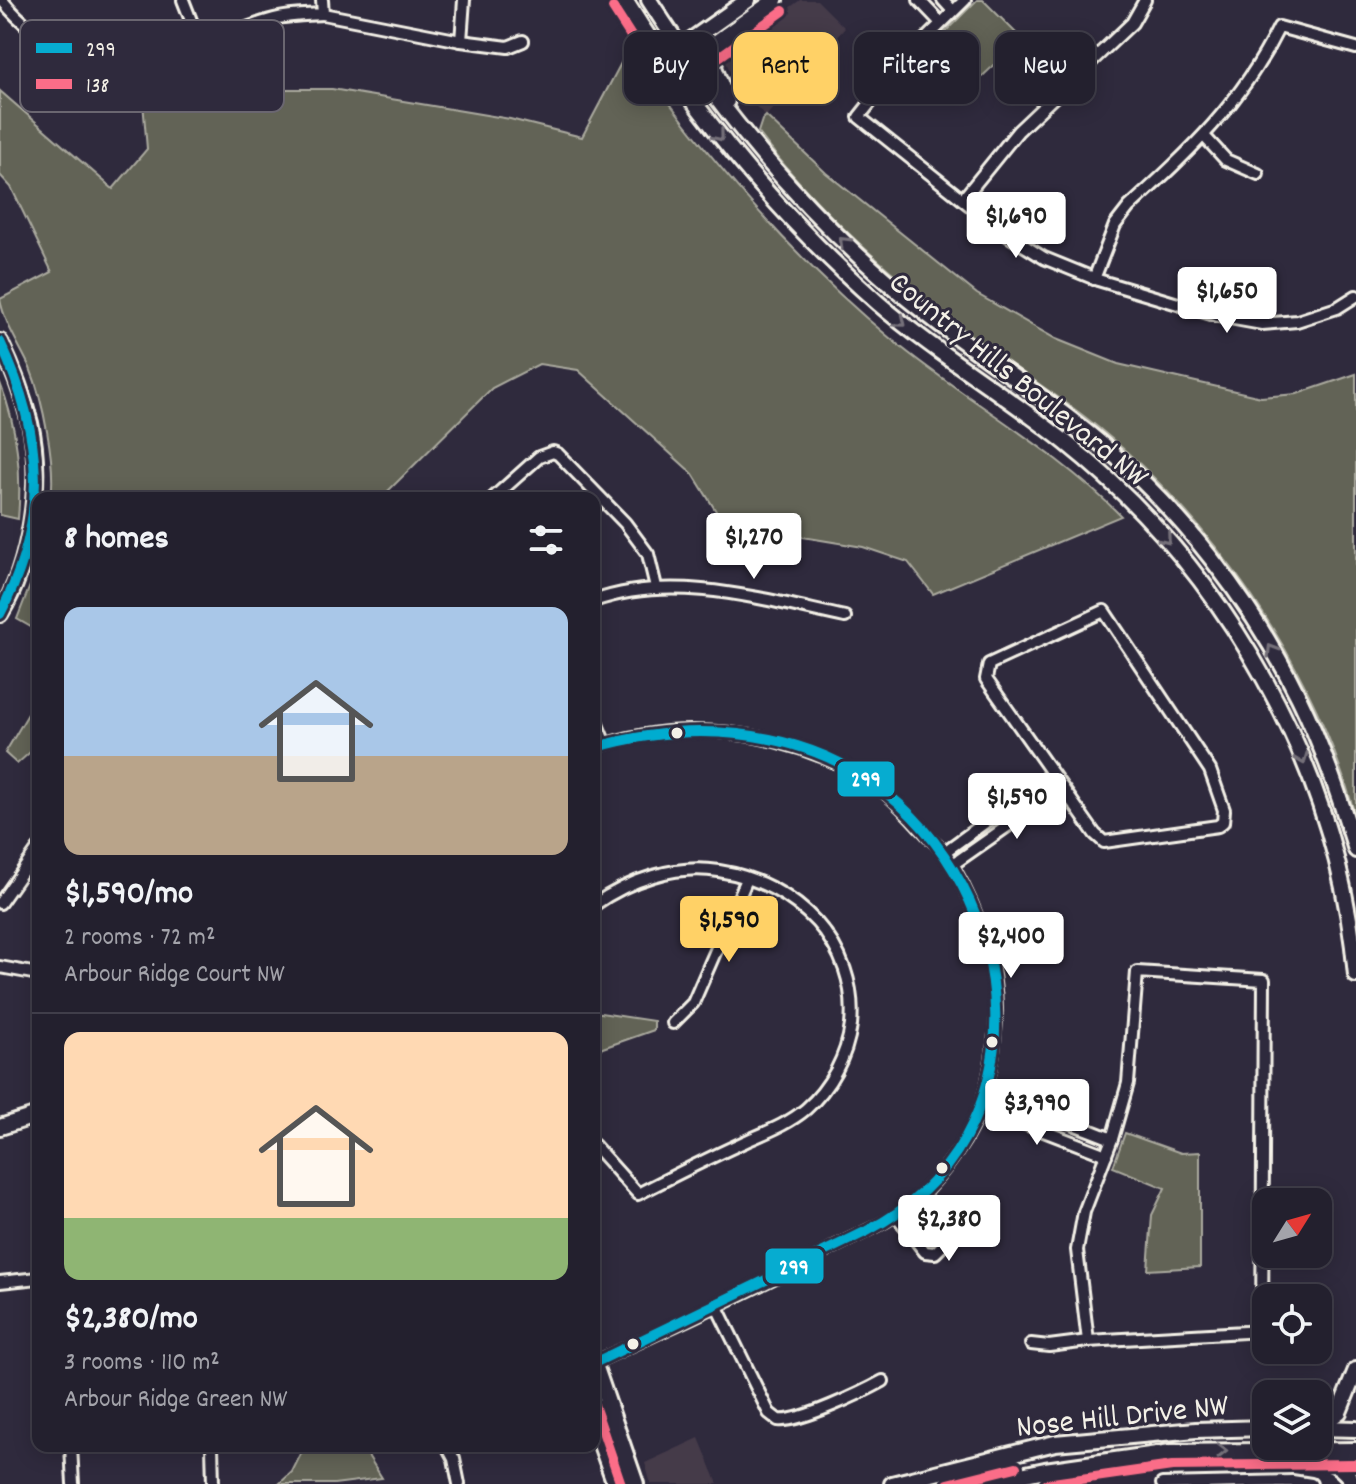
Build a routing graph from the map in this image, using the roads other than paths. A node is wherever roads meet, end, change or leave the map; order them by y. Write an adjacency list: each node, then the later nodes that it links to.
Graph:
1 (2, 0): 15 (street)
2 (183, 0): 16 (street)
3 (322, 0): 14 (street)
4 (464, 0): 22 (street)
5 (625, 0): 19 (main road, Country Hills Boulevard NW)
6 (649, 0): 20 (main road, Country Hills Boulevard NW)
7 (748, 0): 21 (main road)
8 (775, 0): 24 (main road)
9 (919, 0): 18 (street)
10 (943, 0): 13 (street)
11 (965, 0): 13 (street)
12 (1145, 0): 31 (street)
13 (953, 11): 18 (street)
14 (323, 14): 17 (street); 22 (street)
15 (24, 20)
16 (191, 20)
17 (271, 20)
18 (940, 22): 31 (street)
19 (645, 32)
20 (671, 32)
21 (702, 32)
22 (461, 41): 23 (street)
23 (523, 41)
24 (719, 42): 28 (main road)
25 (1356, 48): 29 (street)
26 (717, 98): 28 (main road, Country Hills Boulevard NW)
27 (696, 104): 56 (main road, Country Hills Boulevard NW, one-way to 56)
28 (736, 123): 47 (main road, Country Hills Boulevard NW, one-way to 28)
29 (1204, 136): 30 (street); 32 (street)
30 (1258, 174)
31 (963, 199): 32 (street)
32 (1094, 279): 33 (street)
33 (1356, 296)
34 (0, 342): 35 (main road)
35 (33, 492)
36 (500, 492): 37 (street)
37 (595, 492)
38 (600, 497): 40 (street)
39 (32, 501): 42 (main road)
40 (656, 587): 41 (street); 43 (street)
41 (600, 600)
42 (0, 614)
43 (845, 617)
44 (600, 746): 48 (street)
45 (1052, 774): 46 (street); 46 (street); 48 (street)
46 (1062, 788): 50 (street)
47 (1356, 850)
48 (943, 853): 50 (street)
49 (32, 858): 53 (street)
50 (952, 865): 58 (street)
51 (747, 879): 52 (street); 57 (street); 63 (street)
52 (600, 901)
53 (0, 903)
54 (0, 967): 55 (street)
55 (32, 973)
56 (1356, 975)
57 (673, 1023)
58 (986, 1090): 59 (street); 62 (street)
59 (981, 1107): 64 (street); 65 (street)
60 (32, 1117): 61 (main road)
61 (0, 1127)
62 (1112, 1139): 64 (street); 70 (street)
63 (600, 1152)
64 (1106, 1155): 70 (street)
65 (918, 1198): 66 (street); 66 (street)
66 (896, 1215): 69 (street)
67 (32, 1279): 68 (street)
68 (0, 1282)
69 (716, 1305): 72 (street); 75 (street)
70 (1088, 1341): 71 (street)
71 (1031, 1344)
72 (600, 1359)
73 (1356, 1370): 76 (main road)
74 (600, 1379): 87 (main road)
75 (883, 1381)
76 (1332, 1418)
77 (1252, 1428): 96 (main road, Nose Hill Drive NW)
78 (1332, 1428): 79 (main road)
79 (1356, 1429)
80 (600, 1441): 89 (main road)
81 (1332, 1450): 82 (main road, Nose Hill Drive NW)
82 (1356, 1450)
83 (1252, 1451): 97 (main road, Nose Hill Drive NW, one-way to 83)
84 (71, 1452): 91 (street)
85 (212, 1452): 92 (street)
86 (450, 1452): 93 (street)
87 (629, 1460): 89 (street); 95 (main road)
88 (1317, 1460): 100 (main road)
89 (610, 1467): 94 (main road)
90 (1201, 1483): 98 (street); 99 (street)
91 (73, 1484)
92 (213, 1484)
93 (459, 1484)
94 (615, 1484)
95 (636, 1484)
96 (892, 1484)
97 (978, 1484)
98 (1162, 1484)
99 (1311, 1484)
100 (1355, 1484)

